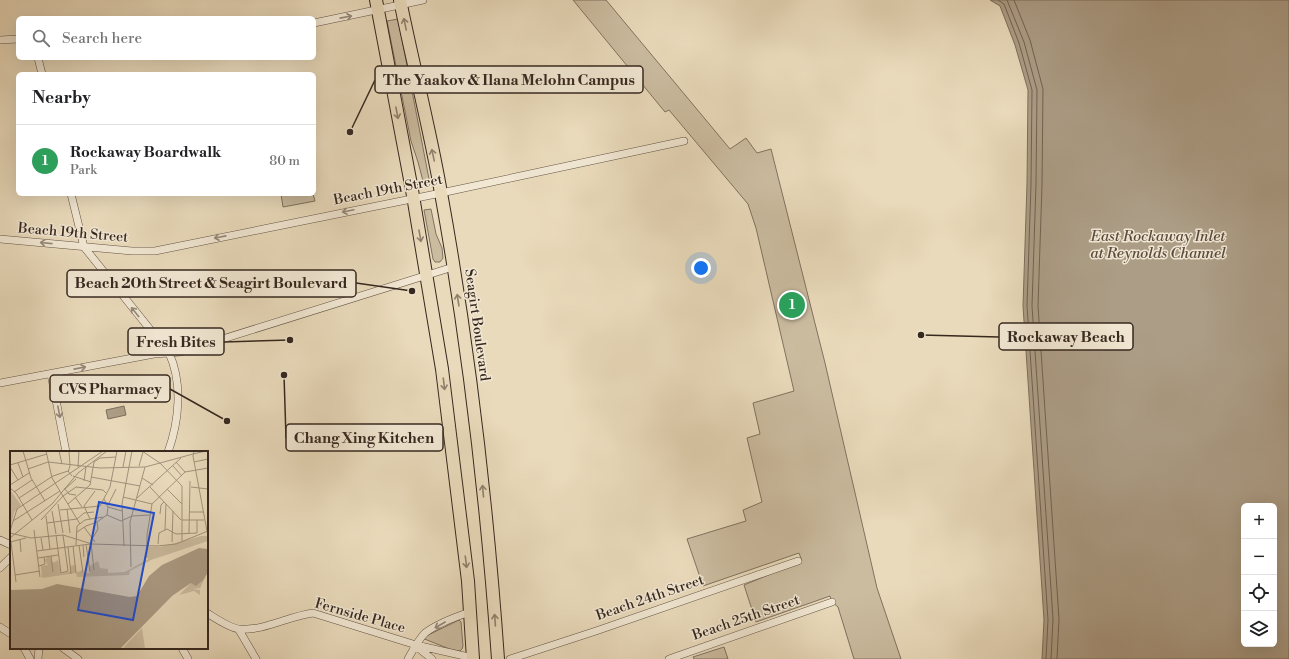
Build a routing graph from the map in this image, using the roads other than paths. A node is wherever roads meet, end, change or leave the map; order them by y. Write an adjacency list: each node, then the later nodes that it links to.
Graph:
1 (423, 0): 2 (street)
2 (400, 3): 3 (street); 10 (main road, Seagirt Boulevard, one-way to 2)
3 (377, 5): 4 (street, one-way to 3); 12 (main road, one-way to 12)
4 (316, 22)
5 (16, 39): 6 (street)
6 (0, 40)
7 (38, 60): 8 (street)
8 (42, 72)
9 (684, 141): 10 (street, Beach 19th Street)
10 (441, 193): 12 (street, Beach 19th Street); 15 (main road, Seagirt Boulevard)
11 (72, 196): 14 (street)
12 (413, 198): 14 (street, Beach 19th Street, one-way to 14); 16 (main road, one-way to 16)
13 (0, 239): 14 (street, Beach 19th Street, one-way to 13)
14 (84, 247): 17 (street, one-way to 14)
15 (453, 267): 16 (street); 48 (main road, Seagirt Boulevard, one-way to 15)
16 (427, 276): 17 (street); 28 (main road, one-way to 28)
17 (169, 353): 18 (street, one-way to 17); 21 (street)
18 (51, 374): 19 (street); 20 (street, one-way to 20)
19 (0, 383)
20 (66, 451)
21 (168, 451)
22 (0, 540): 23 (street)
23 (10, 545)
24 (10, 558): 26 (street)
25 (798, 561): 49 (street, Beach 24th Street)
26 (0, 568)
27 (832, 602): 50 (street, Beach 25th Street)
28 (470, 612): 35 (street, one-way to 35); 40 (main road)
29 (208, 614): 30 (street)
30 (218, 620): 31 (street); 33 (street)
31 (208, 621)
32 (0, 627): 34 (street)
33 (239, 630): 35 (street, Fernside Place); 45 (street)
34 (10, 633)
35 (416, 645): 40 (street, Fernside Place); 46 (street); 47 (street, Fernside Place)
36 (25, 649): 41 (street)
37 (39, 649): 42 (street)
38 (65, 649): 43 (street)
39 (183, 649): 44 (street)
40 (473, 658)
41 (30, 659)
42 (38, 659)
43 (78, 659)
44 (188, 659)
45 (256, 659)
46 (408, 659)
47 (432, 659)
48 (498, 659)
49 (510, 659)
50 (669, 659)

